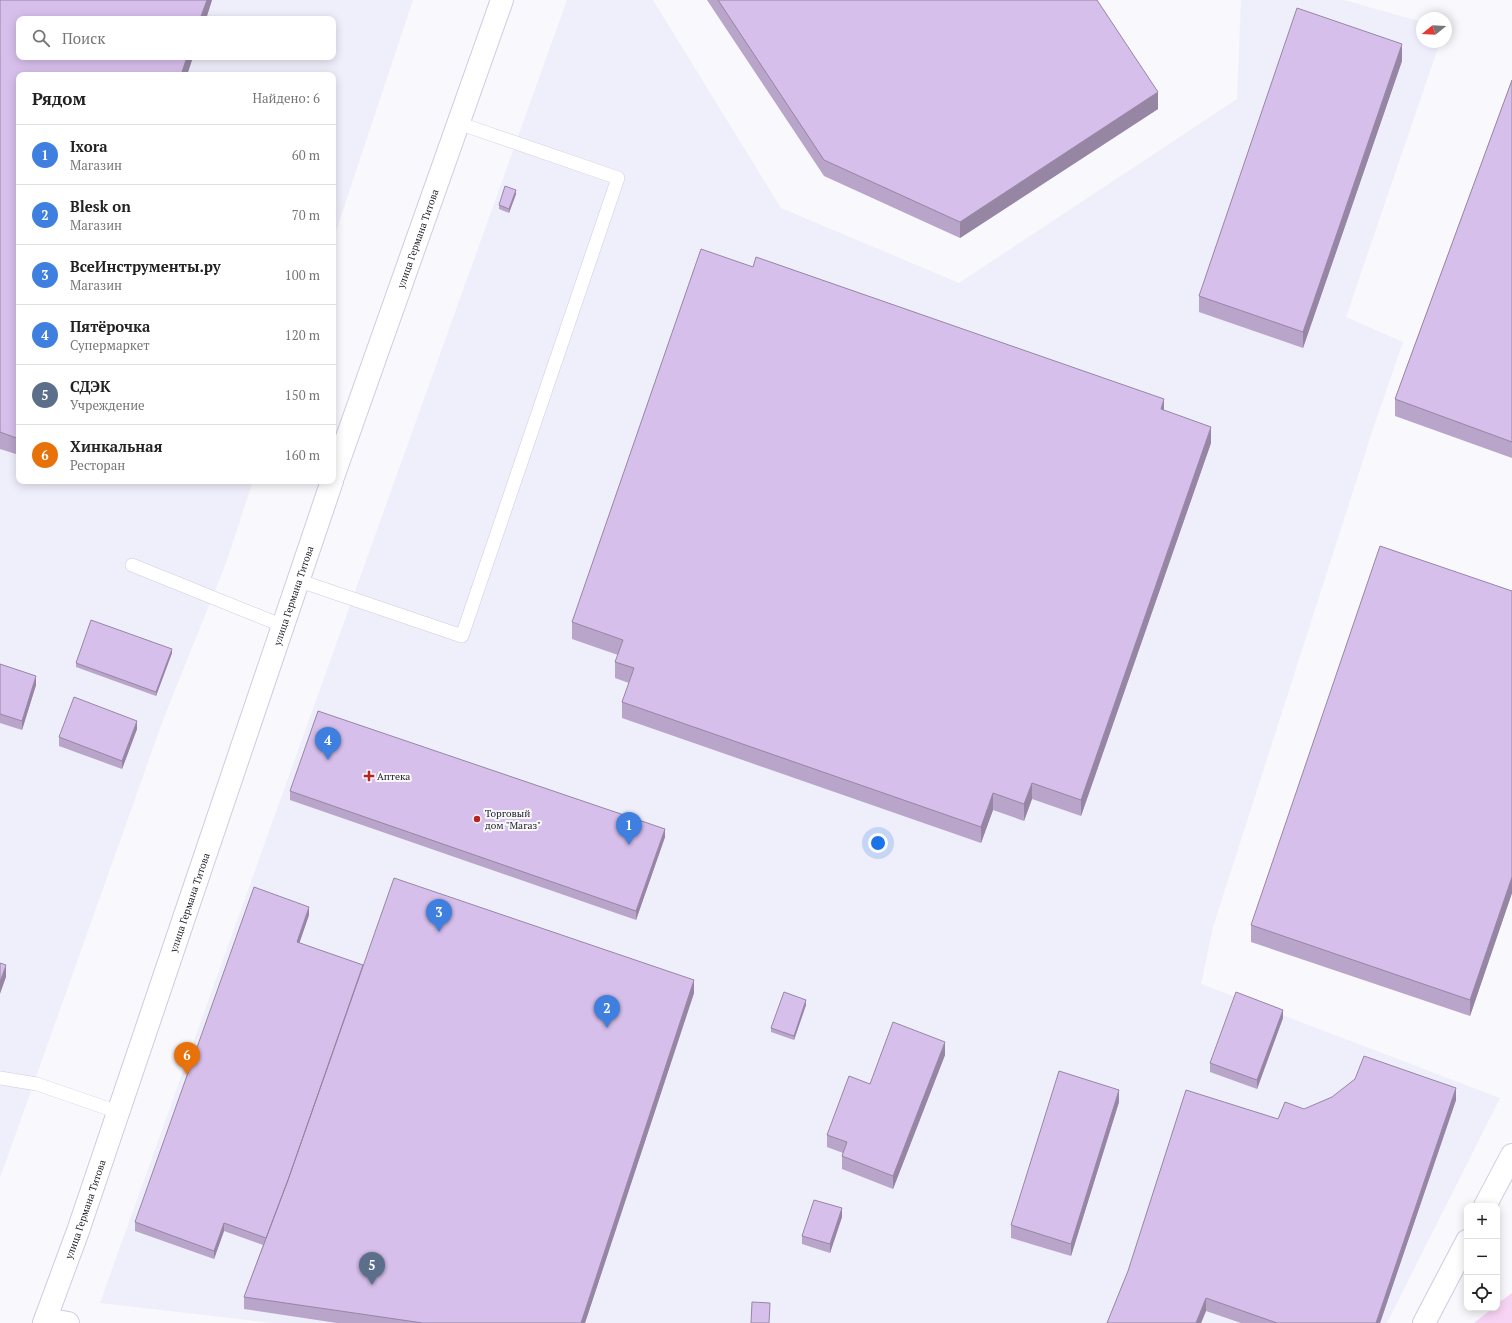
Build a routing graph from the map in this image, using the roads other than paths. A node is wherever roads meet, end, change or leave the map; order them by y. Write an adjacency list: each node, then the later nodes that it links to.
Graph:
1 (502, 0): 2 (street, улица Германа Титова)
2 (458, 123): 3 (street, улица Германа Титова); 6 (lane)
3 (336, 469)
4 (331, 484): 6 (street, улица Германа Титова)
5 (132, 565): 7 (lane)
6 (297, 580): 7 (street, улица Германа Титова)
7 (281, 625): 9 (street, улица Германа Титова)
8 (0, 1078): 9 (lane)
9 (118, 1112): 13 (street, улица Германа Титова)
10 (1512, 1156): 11 (street)
11 (1487, 1203)
12 (1464, 1246): 15 (street)
13 (45, 1321): 14 (street)
14 (68, 1323)
15 (1424, 1323)

